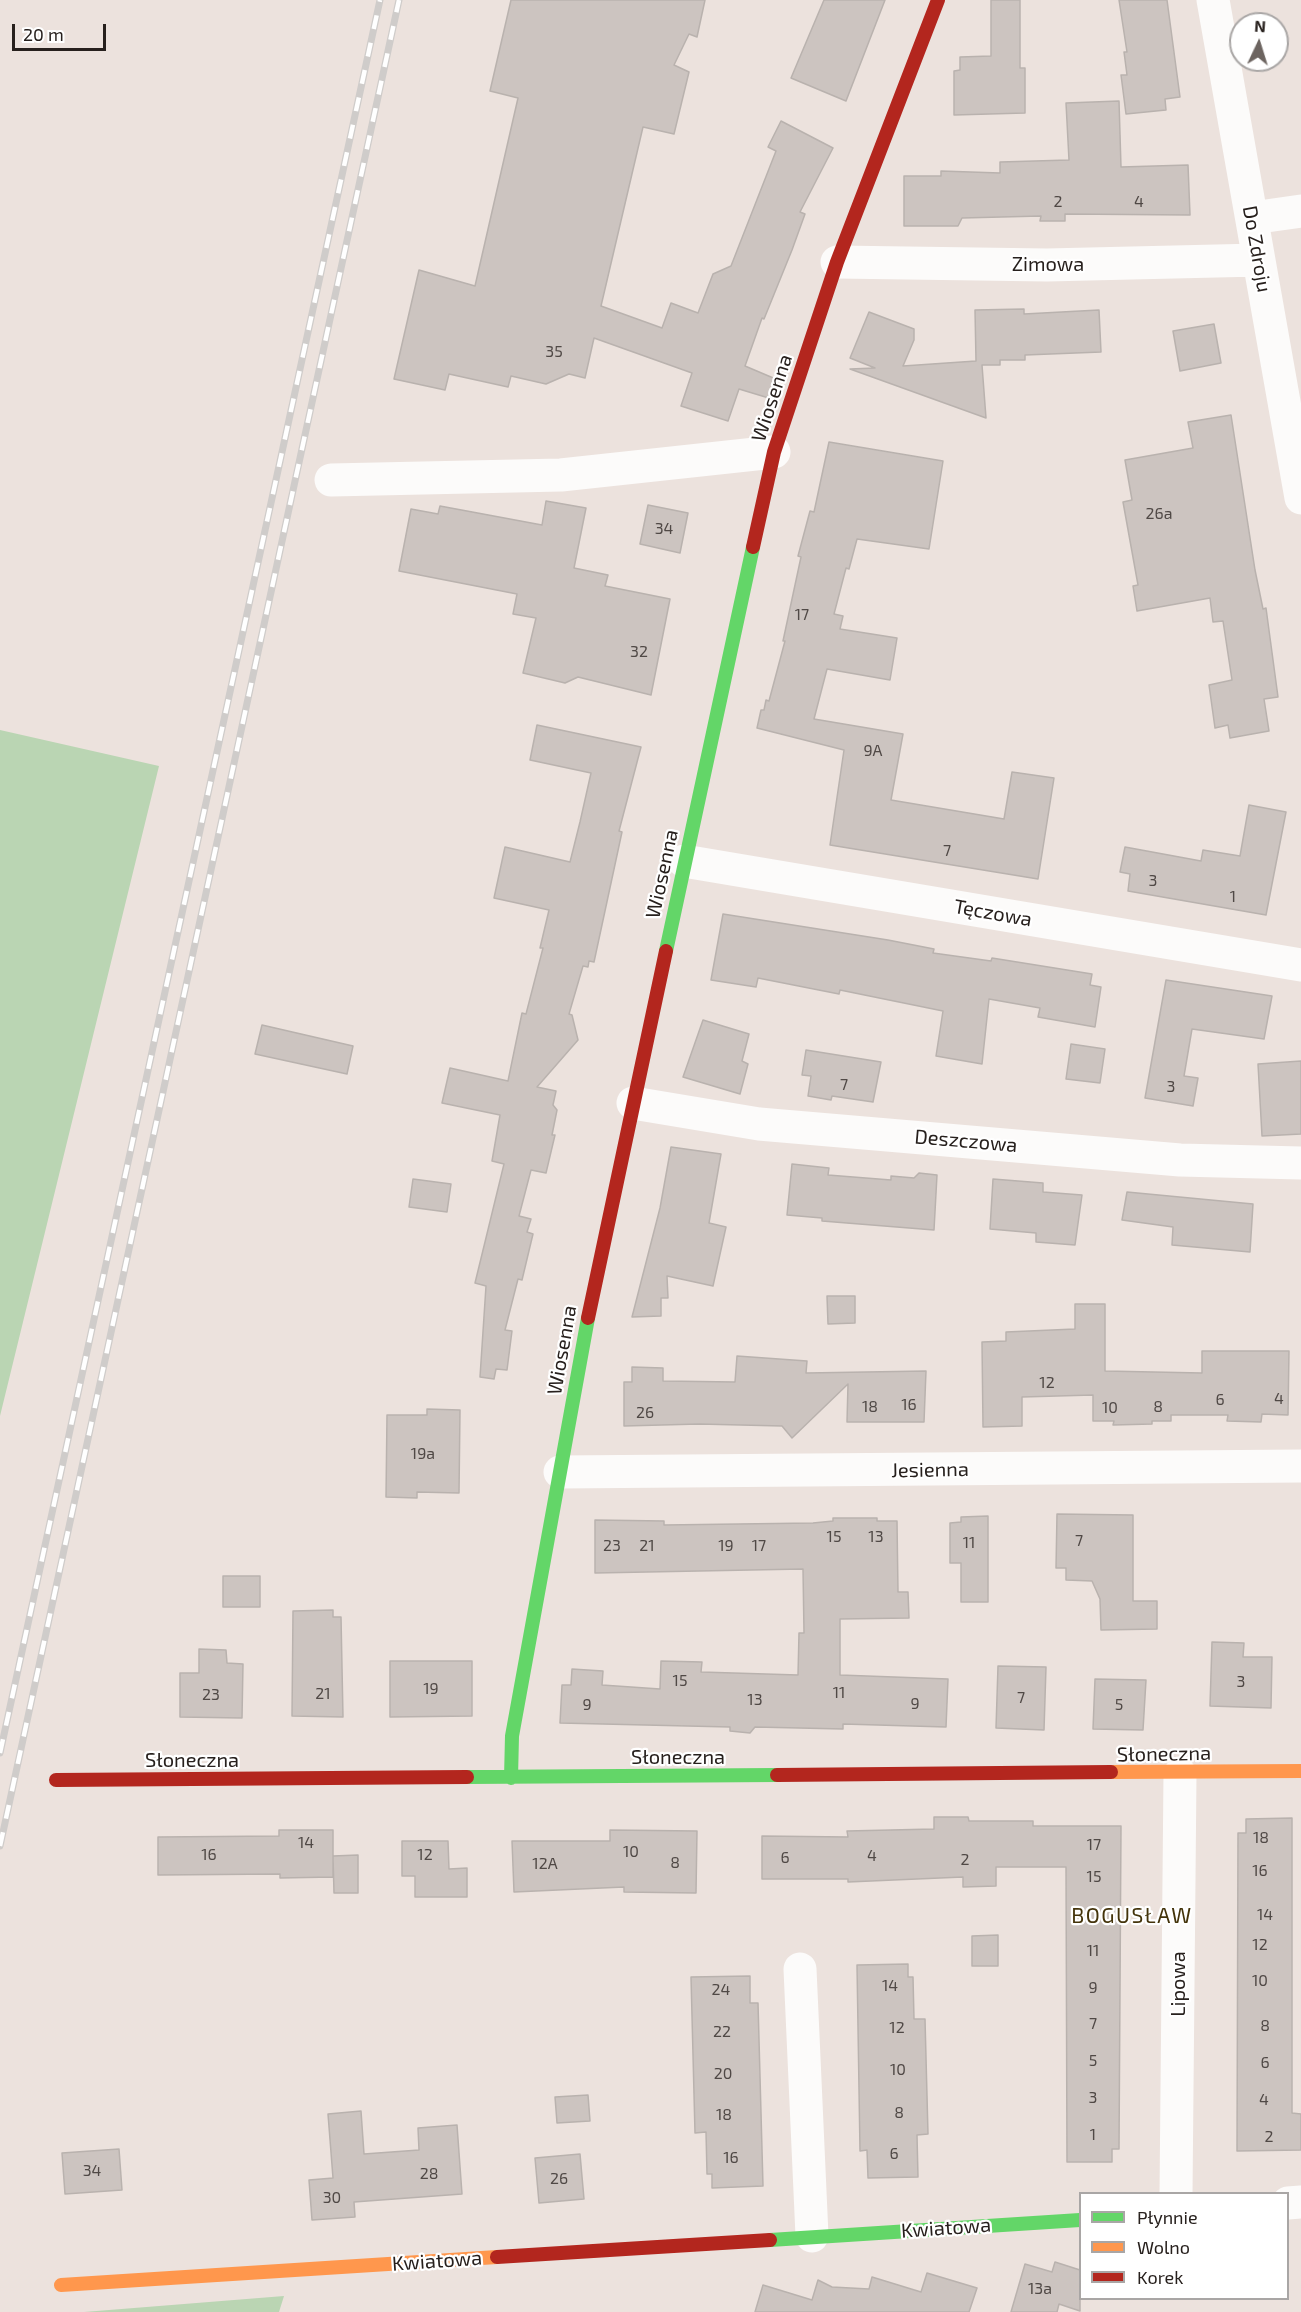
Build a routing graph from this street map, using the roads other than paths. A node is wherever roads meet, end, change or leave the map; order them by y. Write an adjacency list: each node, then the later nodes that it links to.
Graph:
1 (938, 0): 6 (street, Wiosenna)
2 (1213, 0): 4 (street, Do Zdroju)
3 (1301, 211): 4 (street)
4 (1252, 218): 5 (street, Do Zdroju)
5 (1259, 260): 6 (street, Zimowa); 9 (street, Do Zdroju)
6 (837, 262): 7 (street, Wiosenna)
7 (774, 452): 8 (street); 10 (street, Wiosenna)
8 (331, 480)
9 (1301, 498)
10 (684, 861): 11 (street, Tęczowa); 12 (street, Wiosenna)
11 (1301, 965)
12 (633, 1104): 13 (street, Deszczowa); 15 (street, Wiosenna)
13 (1301, 1163)
14 (1301, 1466): 15 (street, Jesienna)
15 (560, 1472): 18 (street, Wiosenna)
16 (1301, 1771): 17 (street, Słoneczna)
17 (1180, 1774): 18 (street, Słoneczna); 21 (street, Lipowa)
18 (511, 1778): 19 (street, Słoneczna)
19 (56, 1780)
20 (801, 1969): 23 (street)
21 (1176, 2192)
22 (1079, 2220): 23 (street, Kwiatowa)
23 (812, 2236): 24 (street, Kwiatowa)
24 (61, 2285)

